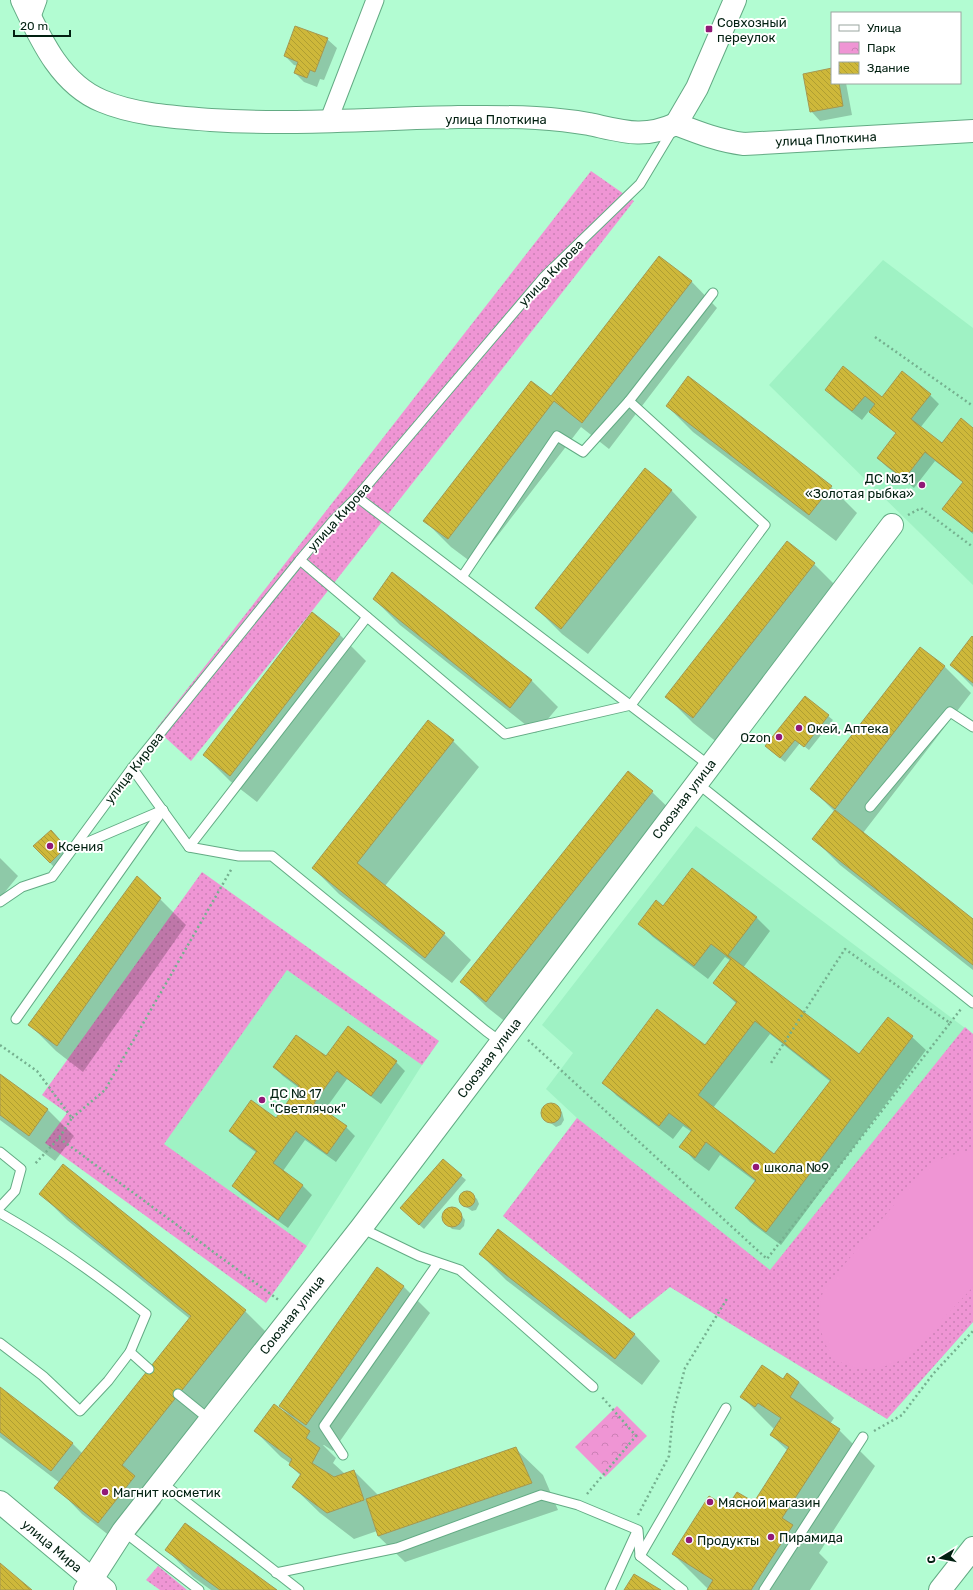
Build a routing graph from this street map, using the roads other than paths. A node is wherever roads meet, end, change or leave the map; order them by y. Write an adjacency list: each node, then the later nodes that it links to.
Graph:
1 (375, 0): 4 (street)
2 (735, 0): 5 (street)
3 (30, 6): 4 (street, улица Плоткина)
4 (328, 122): 5 (street, улица Плоткина)
5 (676, 124): 6 (street, улица Плоткина); 9 (lane, улица Кирова)
6 (973, 131)
7 (713, 293): 8 (lane)
8 (629, 401): 12 (lane); 14 (lane)
9 (357, 497): 11 (lane, улица Кирова); 12 (lane)
10 (892, 525): 16 (street, Союзная улица)
11 (300, 560): 13 (lane); 17 (lane, улица Кирова)
12 (462, 577): 14 (lane)
13 (367, 617): 14 (lane); 21 (lane)
14 (631, 706): 16 (lane)
15 (973, 727): 19 (lane)
16 (710, 766): 18 (street, Союзная улица)
17 (132, 768): 20 (lane); 22 (lane, улица Кирова)
18 (696, 783): 24 (lane); 26 (street, Союзная улица)
19 (870, 807)
20 (163, 810): 21 (lane); 22 (lane); 25 (lane)
21 (189, 847): 26 (lane)
22 (73, 848): 23 (lane, улица Кирова)
23 (0, 902)
24 (973, 1003)
25 (16, 1019)
26 (507, 1034): 30 (street, Союзная улица)
27 (0, 1152): 28 (lane)
28 (0, 1207)
29 (0, 1213): 33 (lane)
30 (361, 1228): 31 (lane); 38 (street, Союзная улица)
31 (438, 1263): 35 (lane); 40 (lane)
32 (0, 1343): 33 (lane)
33 (130, 1352): 34 (lane)
34 (149, 1369)
35 (593, 1387)
36 (178, 1394): 38 (lane)
37 (726, 1408): 46 (lane)
38 (210, 1420): 41 (street, Союзная улица)
39 (863, 1437): 53 (lane)
40 (343, 1455)
41 (161, 1482): 44 (street, Союзная улица); 47 (lane)
42 (2, 1507): 48 (street, улица Мира)
43 (635, 1529): 46 (lane); 47 (lane); 51 (lane)
44 (123, 1531): 48 (street, Союзная улица); 49 (lane)
45 (973, 1548): 54 (street)
46 (640, 1556): 52 (lane)
47 (276, 1573): 50 (lane)
48 (94, 1586)
49 (199, 1590)
50 (300, 1590)
51 (610, 1590)
52 (683, 1590)
53 (764, 1590)
54 (940, 1590)

